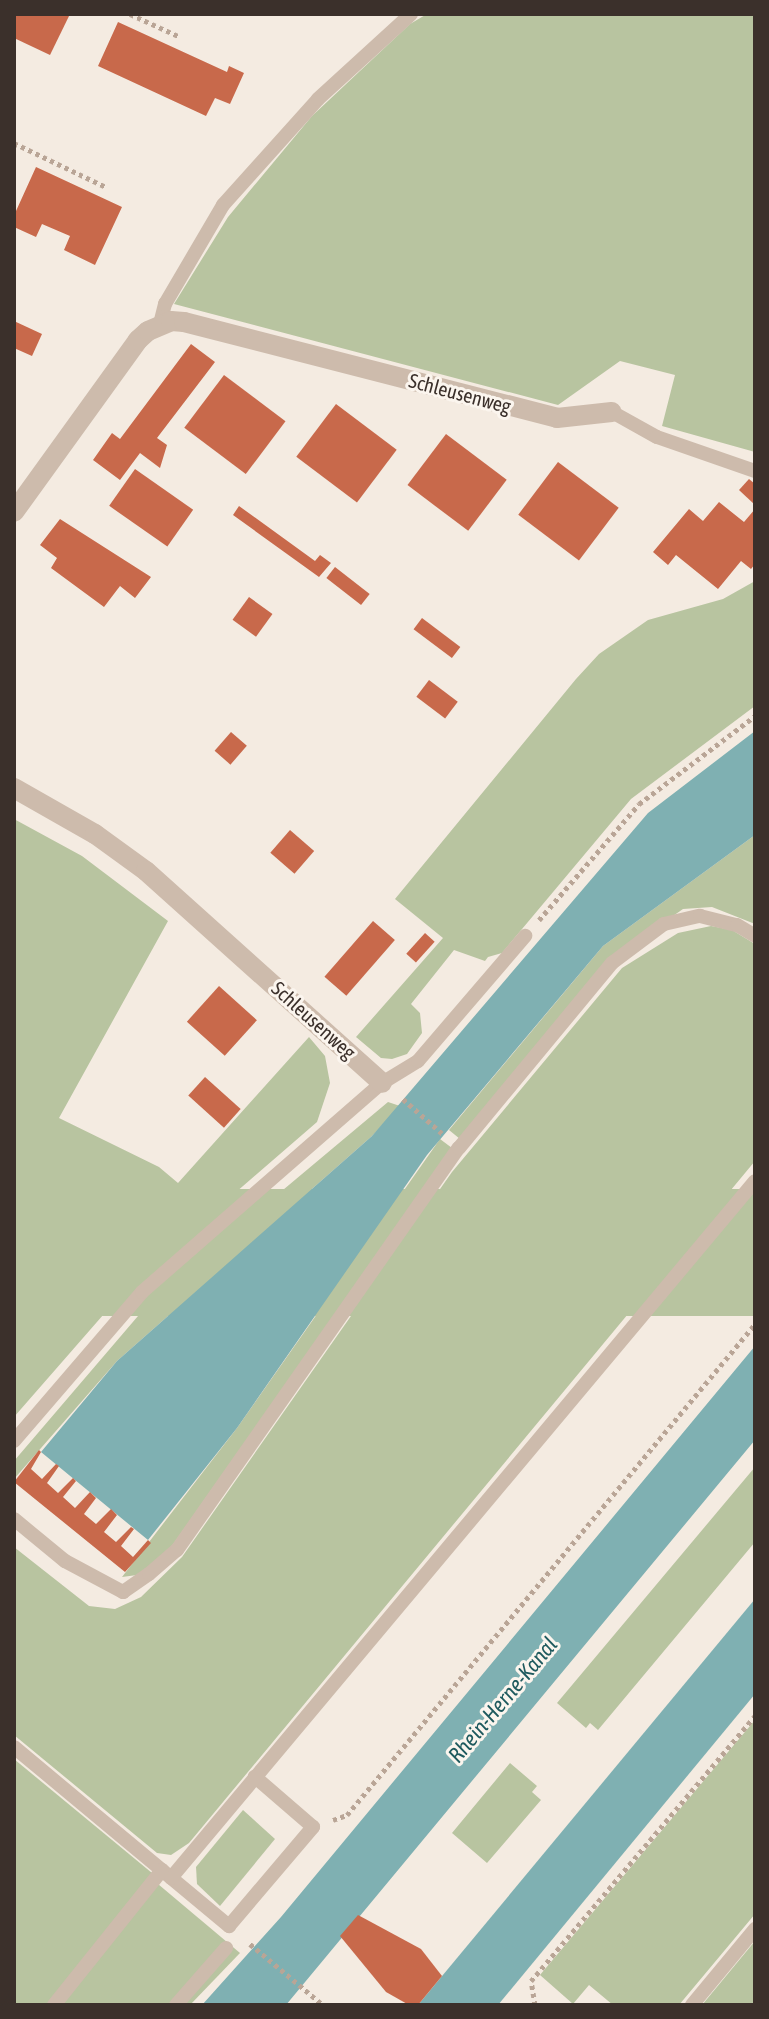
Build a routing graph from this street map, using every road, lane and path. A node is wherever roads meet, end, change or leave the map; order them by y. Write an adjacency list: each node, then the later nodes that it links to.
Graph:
1 (130, 14): 3 (path)
2 (411, 14): 6 (lane)
3 (178, 36)
4 (14, 143): 5 (path)
5 (106, 187)
6 (160, 324): 7 (street, Schleusenweg); 9 (street)
7 (612, 412): 8 (lane, Schleusenweg)
8 (755, 471)
9 (14, 512)
10 (755, 716): 12 (path)
11 (14, 788): 14 (street, Schleusenweg)
12 (525, 936): 14 (lane)
13 (755, 936): 20 (lane)
14 (382, 1083): 19 (lane)
15 (405, 1100): 16 (path)
16 (444, 1135)
17 (755, 1181): 23 (lane)
18 (755, 1324): 24 (path)
19 (14, 1441)
20 (14, 1519)
21 (755, 1716): 32 (path)
22 (14, 1747): 25 (lane)
23 (255, 1777): 24 (lane); 25 (lane)
24 (313, 1827): 26 (lane)
25 (166, 1874): 26 (lane); 29 (lane)
26 (229, 1926): 31 (path)
27 (755, 1929): 33 (lane)
28 (226, 1948): 30 (lane)
29 (54, 2005)
30 (176, 2005)
31 (323, 2005)
32 (535, 2005)
33 (692, 2005)

